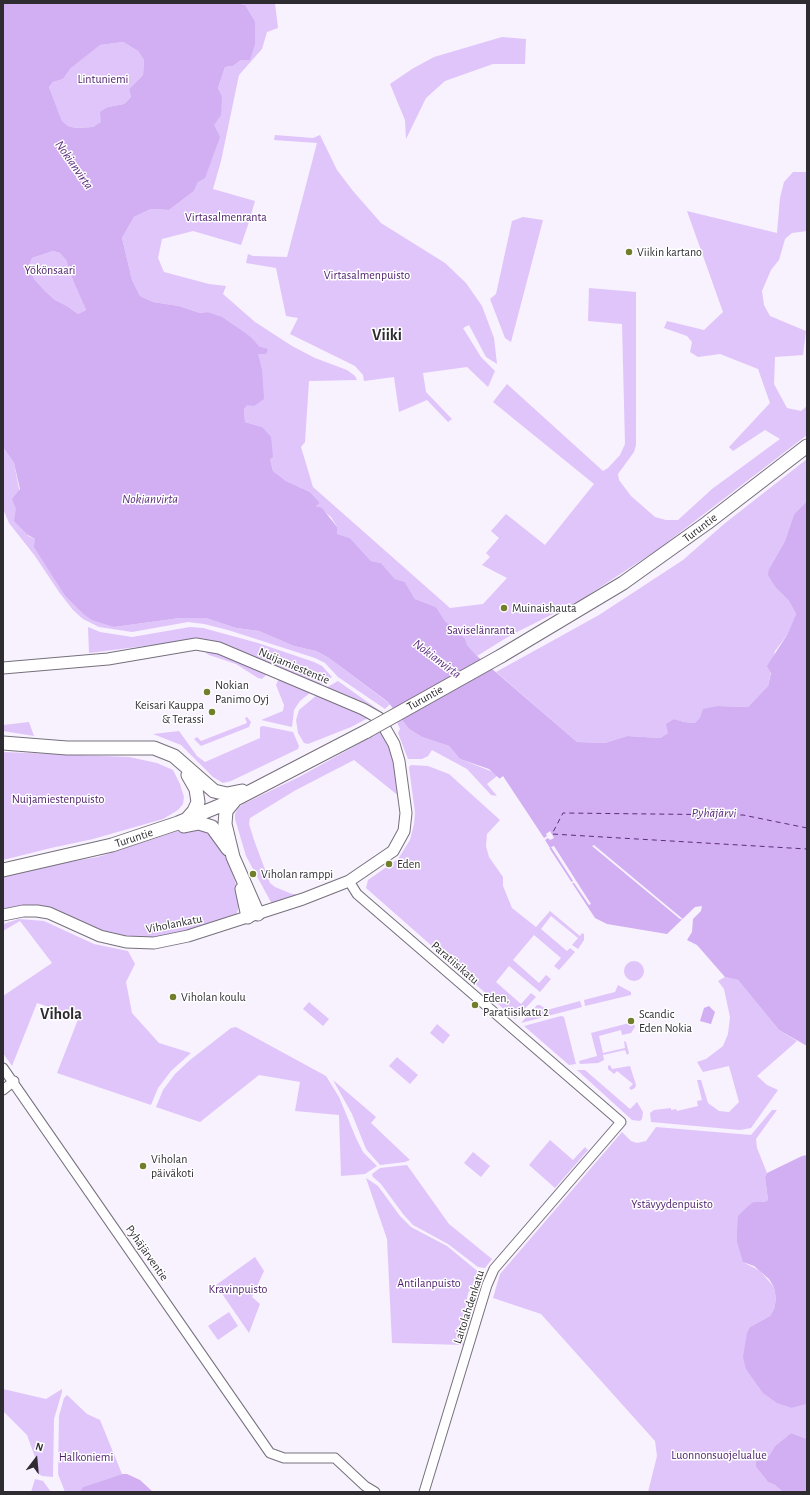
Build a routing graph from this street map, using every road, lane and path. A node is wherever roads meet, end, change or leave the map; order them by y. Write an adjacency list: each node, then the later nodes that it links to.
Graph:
1 (807, 446): 5 (highway, Turuntie, bridge)
2 (3, 668): 11 (main road, Nuijamiestentie)
3 (3, 743): 4 (highway)
4 (174, 756): 5 (highway); 7 (highway)
5 (263, 786): 6 (highway, Turuntie)
6 (236, 799): 7 (highway, Turuntie); 9 (highway)
7 (185, 820): 8 (highway, Turuntie)
8 (155, 831): 9 (highway); 10 (highway, Turuntie)
9 (233, 857): 13 (highway)
10 (3, 870)
11 (349, 881): 13 (main road, Viholankatu); 17 (street, Paratiisikatu)
12 (3, 915): 13 (main road, Viholankatu)
13 (253, 916)
14 (3, 1068): 15 (street, Pyhäjärventie)
15 (14, 1081): 16 (street); 18 (street, Pyhäjärventie)
16 (3, 1090)
17 (621, 1122): 19 (street, Laitolahdenkatu)
18 (375, 1492)
19 (424, 1492)

